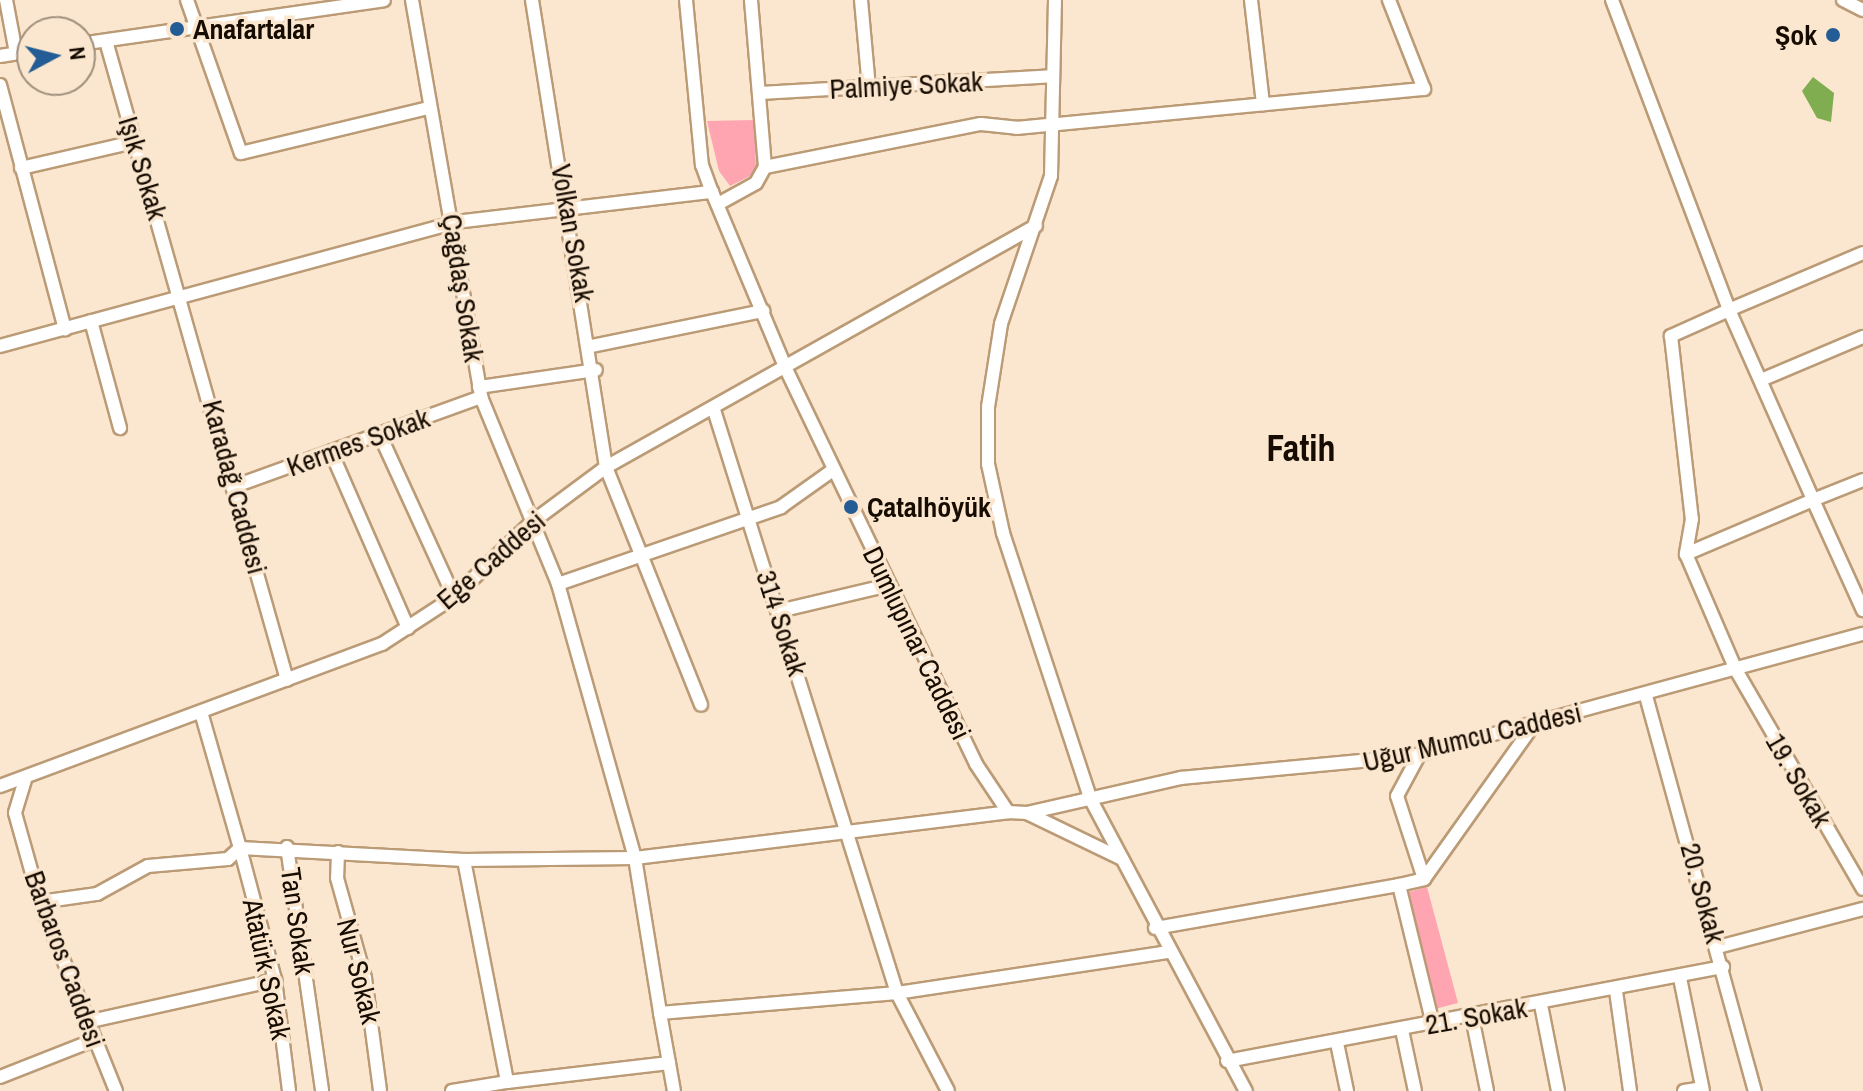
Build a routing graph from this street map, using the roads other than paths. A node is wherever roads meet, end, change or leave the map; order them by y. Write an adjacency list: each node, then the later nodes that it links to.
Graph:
1 (6, 0): 19 (street)
2 (187, 0): 16 (street)
3 (384, 0): 14 (street)
4 (412, 0): 26 (street, Çağdaş Sokak)
5 (532, 0): 33 (street, Volkan Sokak)
6 (686, 0): 31 (street, Dumlupınar Caddesi)
7 (751, 0): 24 (street)
8 (861, 0): 23 (street)
9 (1055, 0): 21 (street)
10 (1251, 0): 25 (street)
11 (1389, 0): 25 (street)
12 (1612, 0): 38 (street)
13 (1843, 0): 15 (street)
14 (317, 5): 16 (street)
15 (1863, 10)
16 (193, 26): 17 (street); 26 (street)
17 (106, 41): 18 (street); 28 (street, Işık Sokak)
18 (96, 42)
19 (16, 53): 20 (street)
20 (0, 56)
21 (1052, 76): 23 (street, Palmiye Sokak); 27 (street)
22 (0, 85): 30 (street)
23 (869, 88): 24 (street, Palmiye Sokak)
24 (760, 93): 29 (street)
25 (1263, 104): 27 (street)
26 (428, 108): 34 (street, Çağdaş Sokak)
27 (1052, 125): 29 (street); 35 (street)
28 (134, 142): 30 (street); 37 (street, Işık Sokak)
29 (765, 167): 32 (street)
30 (21, 168): 41 (street)
31 (712, 192): 32 (street, Dumlupınar Caddesi); 33 (street)
32 (718, 204): 39 (street, Dumlupınar Caddesi)
33 (570, 209): 34 (street); 44 (street, Volkan Sokak)
34 (455, 222): 37 (street); 48 (street, Çağdaş Sokak)
35 (1036, 226): 45 (street); 78 (street)
36 (1863, 253): 38 (street)
37 (181, 296): 40 (street); 56 (street, Karadağ Caddesi)
38 (1729, 310): 47 (street); 60 (street)
39 (763, 311): 44 (street); 45 (street, Dumlupınar Caddesi)
40 (91, 321): 41 (street); 50 (street)
41 (65, 329): 43 (street)
42 (1863, 337): 47 (street)
43 (0, 346)
44 (592, 346): 46 (street, Volkan Sokak)
45 (786, 369): 49 (street, Ege Caddesi); 54 (street, Dumlupınar Caddesi)
46 (596, 370): 48 (street, Kermes Sokak); 53 (street, Volkan Sokak)
47 (1761, 380): 57 (street)
48 (480, 392): 51 (street, Kermes Sokak); 59 (street, Çağdaş Sokak)
49 (714, 410): 53 (street, Ege Caddesi); 58 (street, 314 Sokak)
50 (120, 428)
51 (379, 433): 52 (street, Kermes Sokak); 64 (street)
52 (332, 454): 56 (street, Kermes Sokak); 67 (street)
53 (606, 467): 59 (street, Ege Caddesi); 61 (street, Volkan Sokak)
54 (833, 470): 58 (street); 63 (street, Dumlupınar Caddesi)
55 (1863, 480): 57 (street)
56 (235, 486): 70 (street, Karadağ Caddesi)
57 (1813, 500): 60 (street); 65 (street)
58 (748, 518): 61 (street); 66 (street, 314 Sokak)
59 (532, 522): 62 (street, Çağdaş Sokak); 64 (street, Ege Caddesi)
60 (1686, 554): 69 (street, 19. Sokak)
61 (639, 558): 62 (street); 72 (street, Volkan Sokak)
62 (558, 584): 87 (street, Çağdaş Sokak)
63 (889, 585): 66 (street); 80 (street, Dumlupınar Caddesi)
64 (454, 597): 67 (street, Ege Caddesi)
65 (1863, 610)
66 (779, 611): 83 (street, 314 Sokak)
67 (408, 628): 70 (street, Ege Caddesi)
68 (1863, 634): 69 (street, Uğur Mumcu Caddesi)
69 (1736, 670): 71 (street, Uğur Mumcu Caddesi); 92 (street, 19. Sokak)
70 (287, 680): 73 (street, Ege Caddesi)
71 (1646, 696): 74 (street, Uğur Mumcu Caddesi); 96 (street, 20. Sokak)
72 (701, 705)
73 (201, 712): 76 (street, Ege Caddesi); 85 (street, Atatürk Sokak)
74 (1534, 724): 75 (street, Uğur Mumcu Caddesi); 90 (street)
75 (1419, 755): 78 (street, Uğur Mumcu Caddesi); 90 (street)
76 (25, 780): 77 (street, Ege Caddesi); 81 (street)
77 (0, 786)
78 (1090, 798): 82 (street, Uğur Mumcu Caddesi); 88 (street)
79 (0, 812): 81 (street)
80 (1008, 812): 82 (street); 83 (street)
81 (15, 813): 93 (street, Barbaros Caddesi)
82 (1027, 813): 88 (street)
83 (850, 835): 87 (street); 102 (street, 314 Sokak)
84 (287, 847): 85 (street); 86 (street); 119 (street, Tan Sokak)
85 (240, 848): 93 (street); 100 (street, Atatürk Sokak)
86 (338, 852): 89 (street); 120 (street, Nur Sokak)
87 (635, 858): 89 (street); 104 (street, Çağdaş Sokak)
88 (1122, 859): 95 (street)
89 (464, 860): 114 (street)
90 (1424, 879): 91 (street)
91 (1399, 885): 95 (street); 107 (street)
92 (1863, 889)
93 (40, 902): 106 (street, Barbaros Caddesi)
94 (1863, 909): 96 (street)
95 (1155, 928): 97 (street)
96 (1718, 947): 98 (street, 20. Sokak)
97 (1168, 952): 102 (street); 111 (street)
98 (1723, 967): 99 (street, 21. Sokak); 131 (street, 20. Sokak)
99 (1680, 978): 101 (street, 21. Sokak); 116 (street)
100 (275, 980): 106 (street); 118 (street, Atatürk Sokak)
101 (1616, 991): 103 (street, 21. Sokak); 129 (street)
102 (897, 993): 104 (street); 123 (street, 314 Sokak)
103 (1541, 1005): 105 (street, 21. Sokak); 128 (street)
104 (660, 1013): 112 (street, Çağdaş Sokak)
105 (1472, 1017): 107 (street, 21. Sokak); 127 (street)
106 (86, 1022): 109 (street, Barbaros Caddesi)
107 (1433, 1024): 108 (street, 21. Sokak)
108 (1402, 1030): 110 (street, 21. Sokak); 126 (street)
109 (94, 1040): 113 (street); 117 (street, Barbaros Caddesi)
110 (1337, 1043): 111 (street, 21. Sokak); 125 (street)
111 (1227, 1061): 124 (street)
112 (669, 1063): 114 (street); 122 (street, Çağdaş Sokak)
113 (0, 1077)
114 (507, 1082): 115 (street)
115 (475, 1089): 121 (street)
116 (1702, 1090): 130 (street)
117 (116, 1091)
118 (289, 1091)
119 (322, 1091)
120 (380, 1091)
121 (452, 1091)
122 (674, 1091)
123 (948, 1091)
124 (1246, 1091)
125 (1347, 1091)
126 (1415, 1091)
127 (1487, 1091)
128 (1558, 1091)
129 (1630, 1091)
130 (1684, 1091)
131 (1755, 1091)

